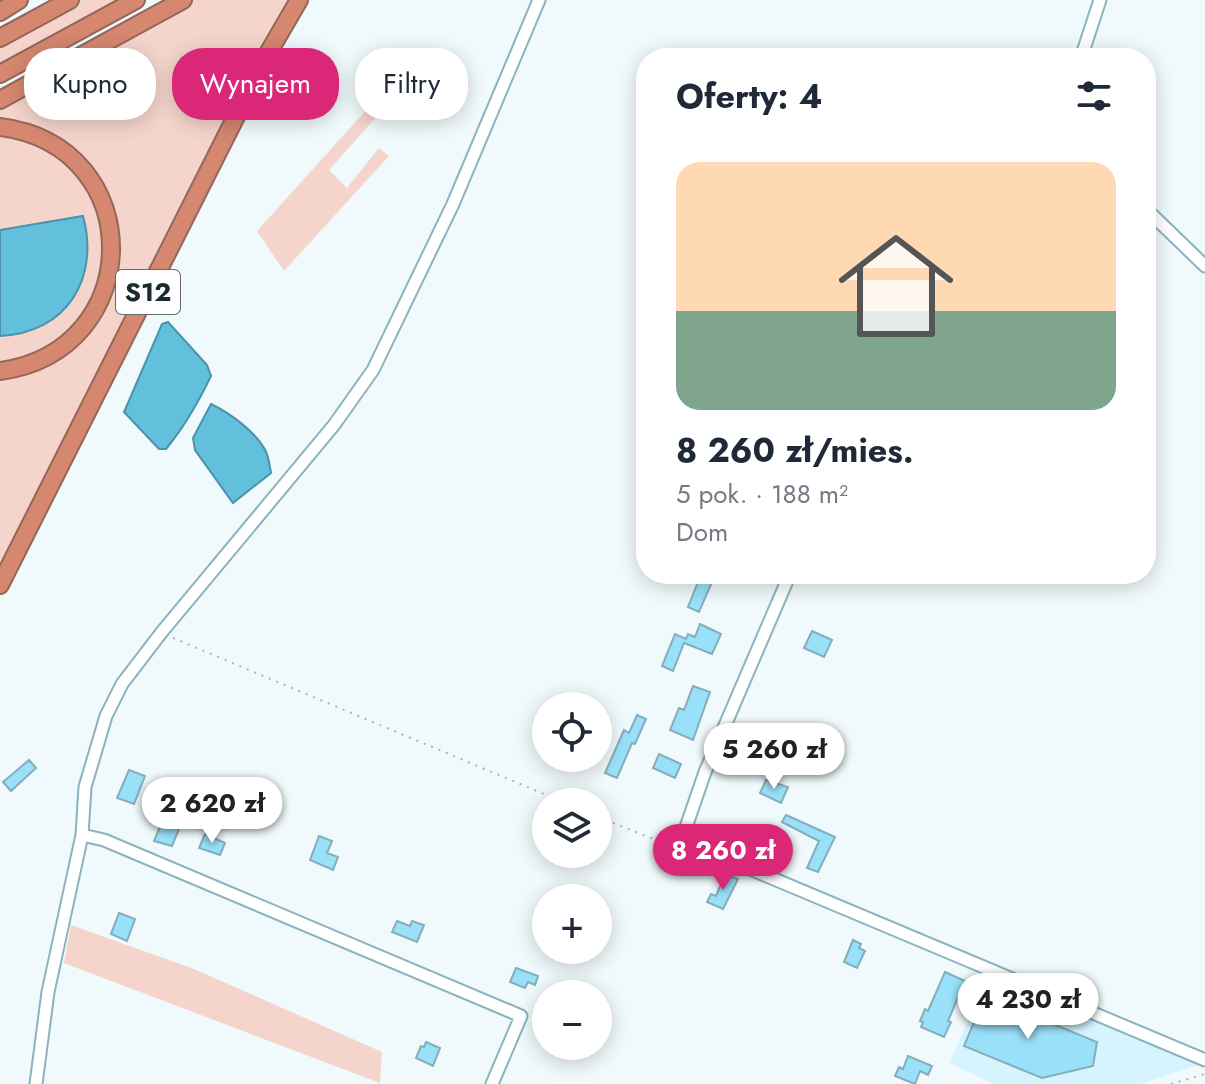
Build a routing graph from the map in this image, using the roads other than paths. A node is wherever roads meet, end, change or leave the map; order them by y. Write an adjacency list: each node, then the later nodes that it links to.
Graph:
1 (19, 0): 8 (highway)
2 (70, 0): 9 (highway)
3 (136, 0): 12 (highway)
4 (183, 0): 10 (highway)
5 (299, 0): 20 (highway, S12)
6 (539, 0): 21 (street)
7 (1100, 0): 11 (street)
8 (0, 12)
9 (0, 38)
10 (95, 48)
11 (1084, 48)
12 (0, 74)
13 (24, 87): 14 (highway)
14 (0, 100)
15 (0, 127): 18 (highway)
16 (1156, 219): 17 (street)
17 (1205, 266)
18 (0, 371)
19 (786, 584): 22 (street)
20 (0, 585)
21 (82, 835): 23 (street); 24 (street)
22 (1205, 1060)
23 (36, 1084)
24 (492, 1084)

